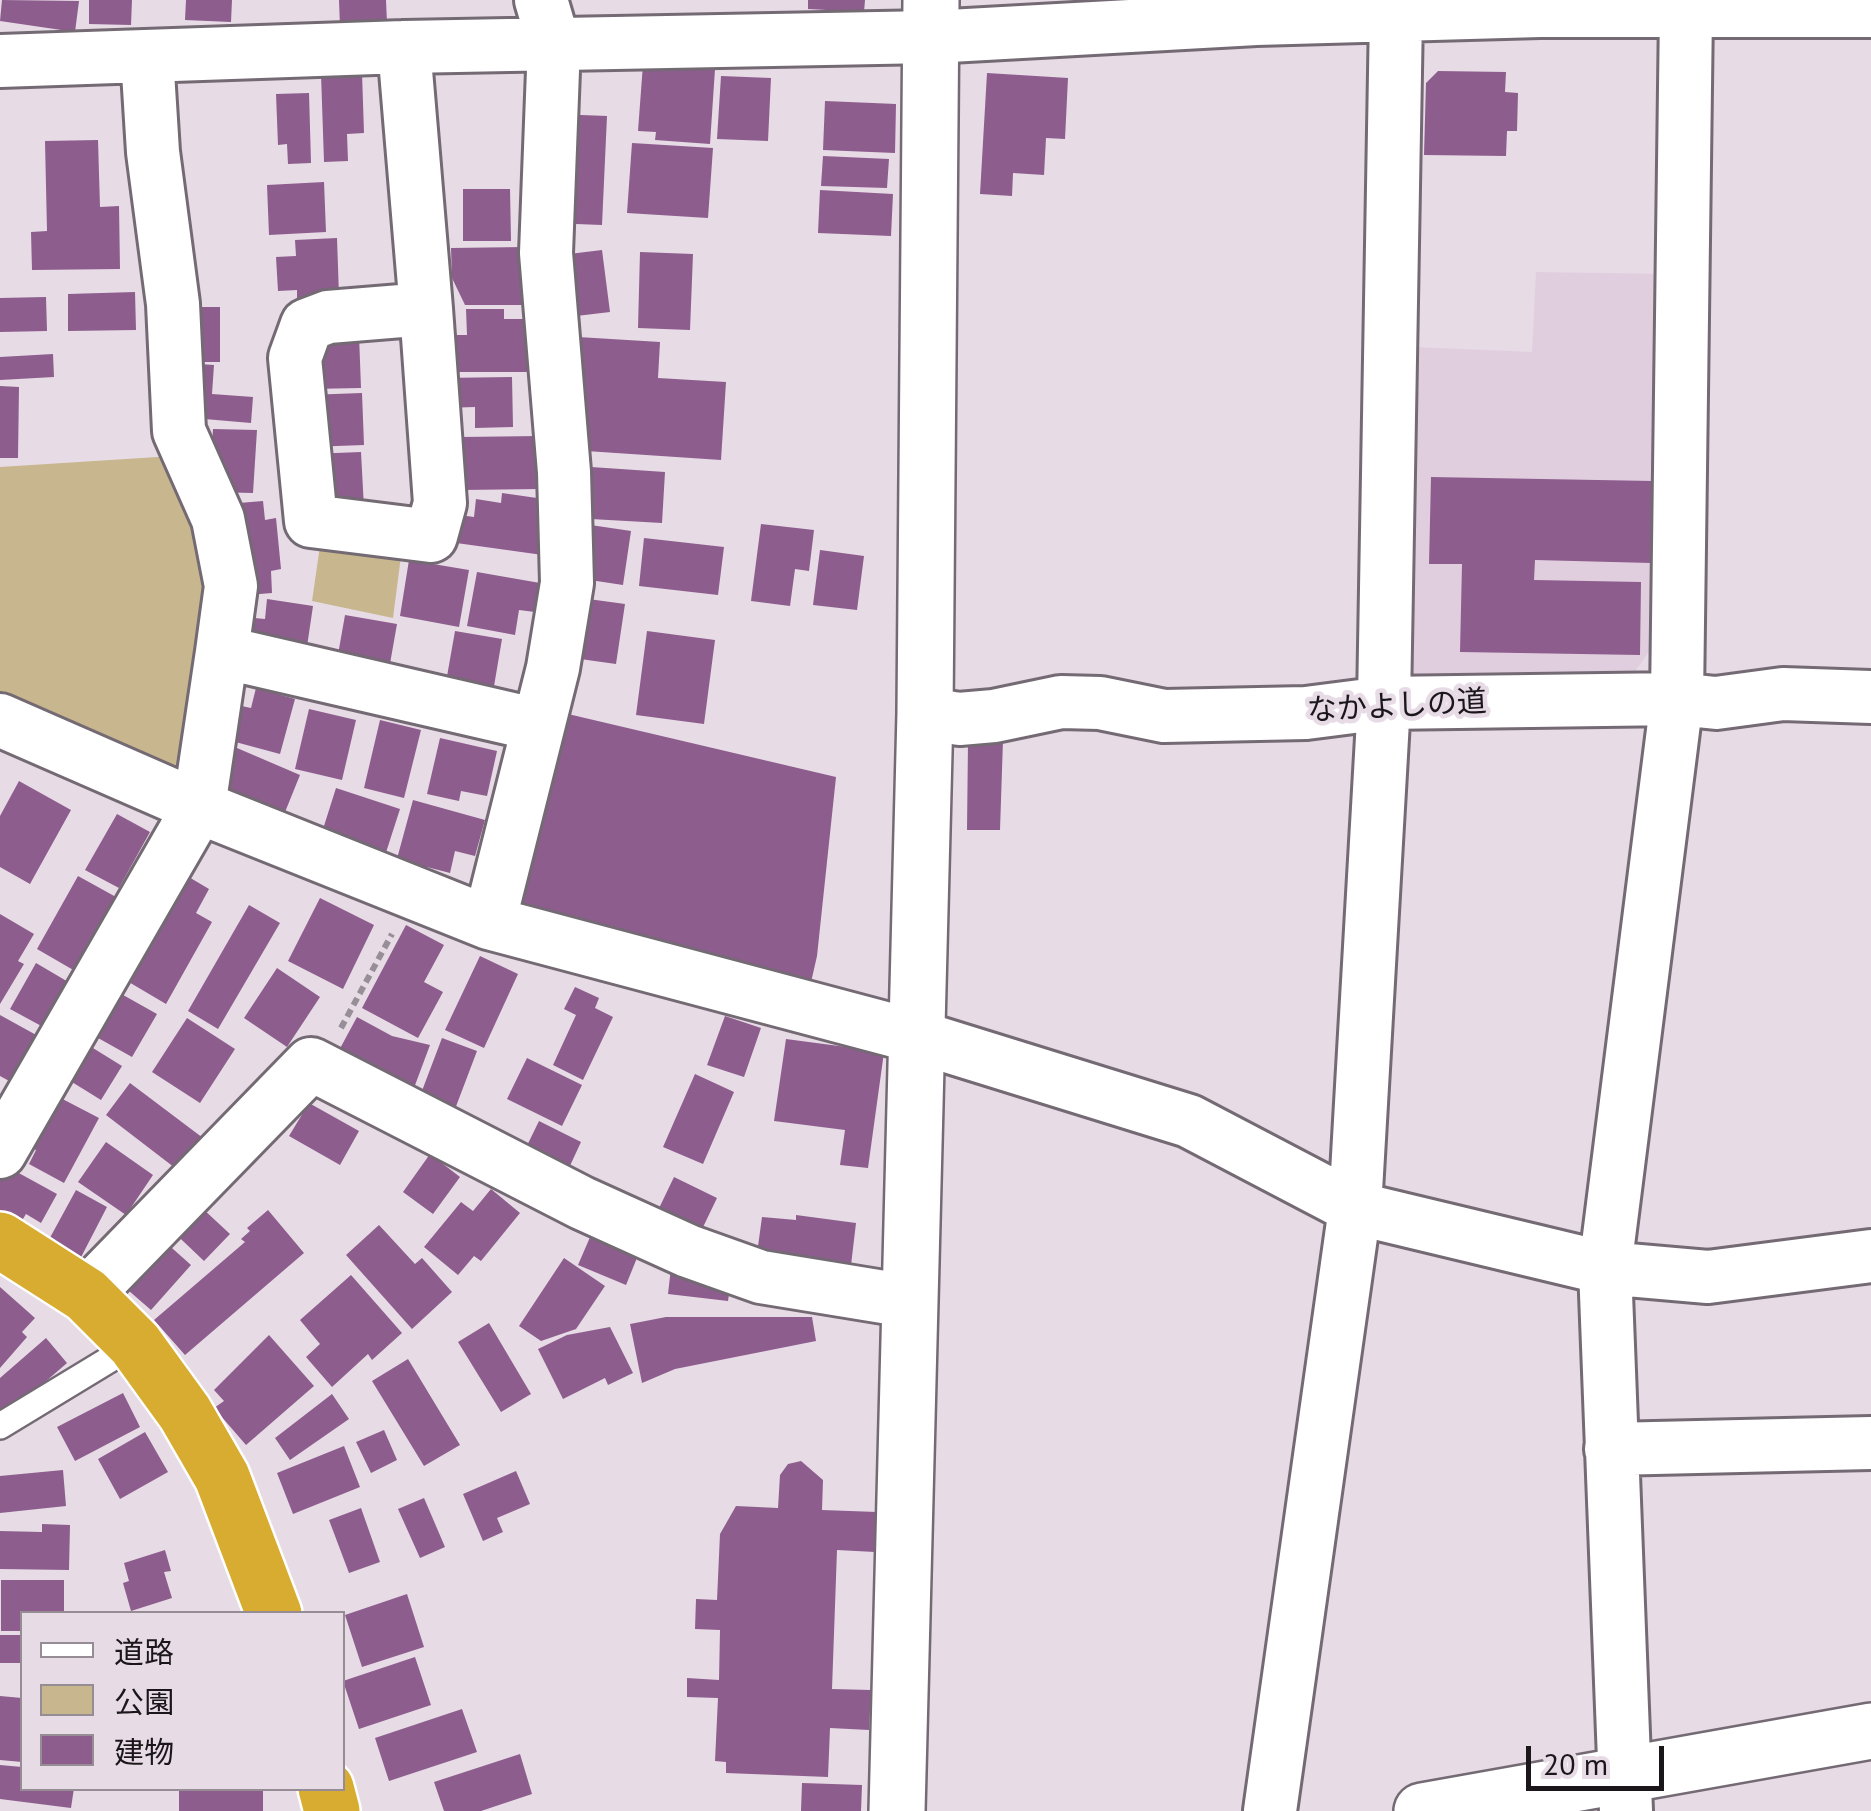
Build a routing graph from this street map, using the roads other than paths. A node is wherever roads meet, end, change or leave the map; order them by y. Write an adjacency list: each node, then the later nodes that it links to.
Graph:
1 (1256, 9): 4 (street); 5 (street)
2 (1686, 11): 3 (street); 4 (street); 13 (street)
3 (1871, 11)
4 (1396, 15): 14 (street)
5 (931, 18): 6 (street); 15 (street)
6 (548, 22): 7 (street); 17 (street)
7 (404, 47): 8 (street); 10 (street)
8 (147, 56): 9 (street); 11 (street)
9 (0, 61)
10 (426, 309): 10 (street)
11 (222, 652): 17 (street); 18 (street)
12 (1871, 697): 13 (street, なかよしの道)
13 (1678, 698): 14 (street, なかよしの道); 25 (street)
14 (1384, 703): 15 (street, なかよしの道); 22 (street)
15 (925, 713): 20 (street)
16 (0, 720): 18 (street)
17 (538, 725): 19 (street)
18 (199, 808): 19 (street); 21 (street)
19 (489, 923): 20 (street)
20 (918, 1037): 22 (street); 27 (street)
21 (0, 1152)
22 (1355, 1208): 25 (street); 36 (street)
23 (0, 1240): 26 (highway)
24 (1871, 1256): 25 (street)
25 (1604, 1268): 31 (street)
26 (86, 1295): 27 (street); 28 (highway)
27 (908, 1301): 35 (street)
28 (135, 1344): 29 (lane); 32 (highway)
29 (0, 1426)
30 (1871, 1443): 31 (street)
31 (1611, 1448): 34 (street)
32 (273, 1611)
33 (1871, 1731): 34 (street)
34 (1625, 1794): 37 (street)
35 (897, 1811)
36 (1270, 1811)
37 (1422, 1811)

